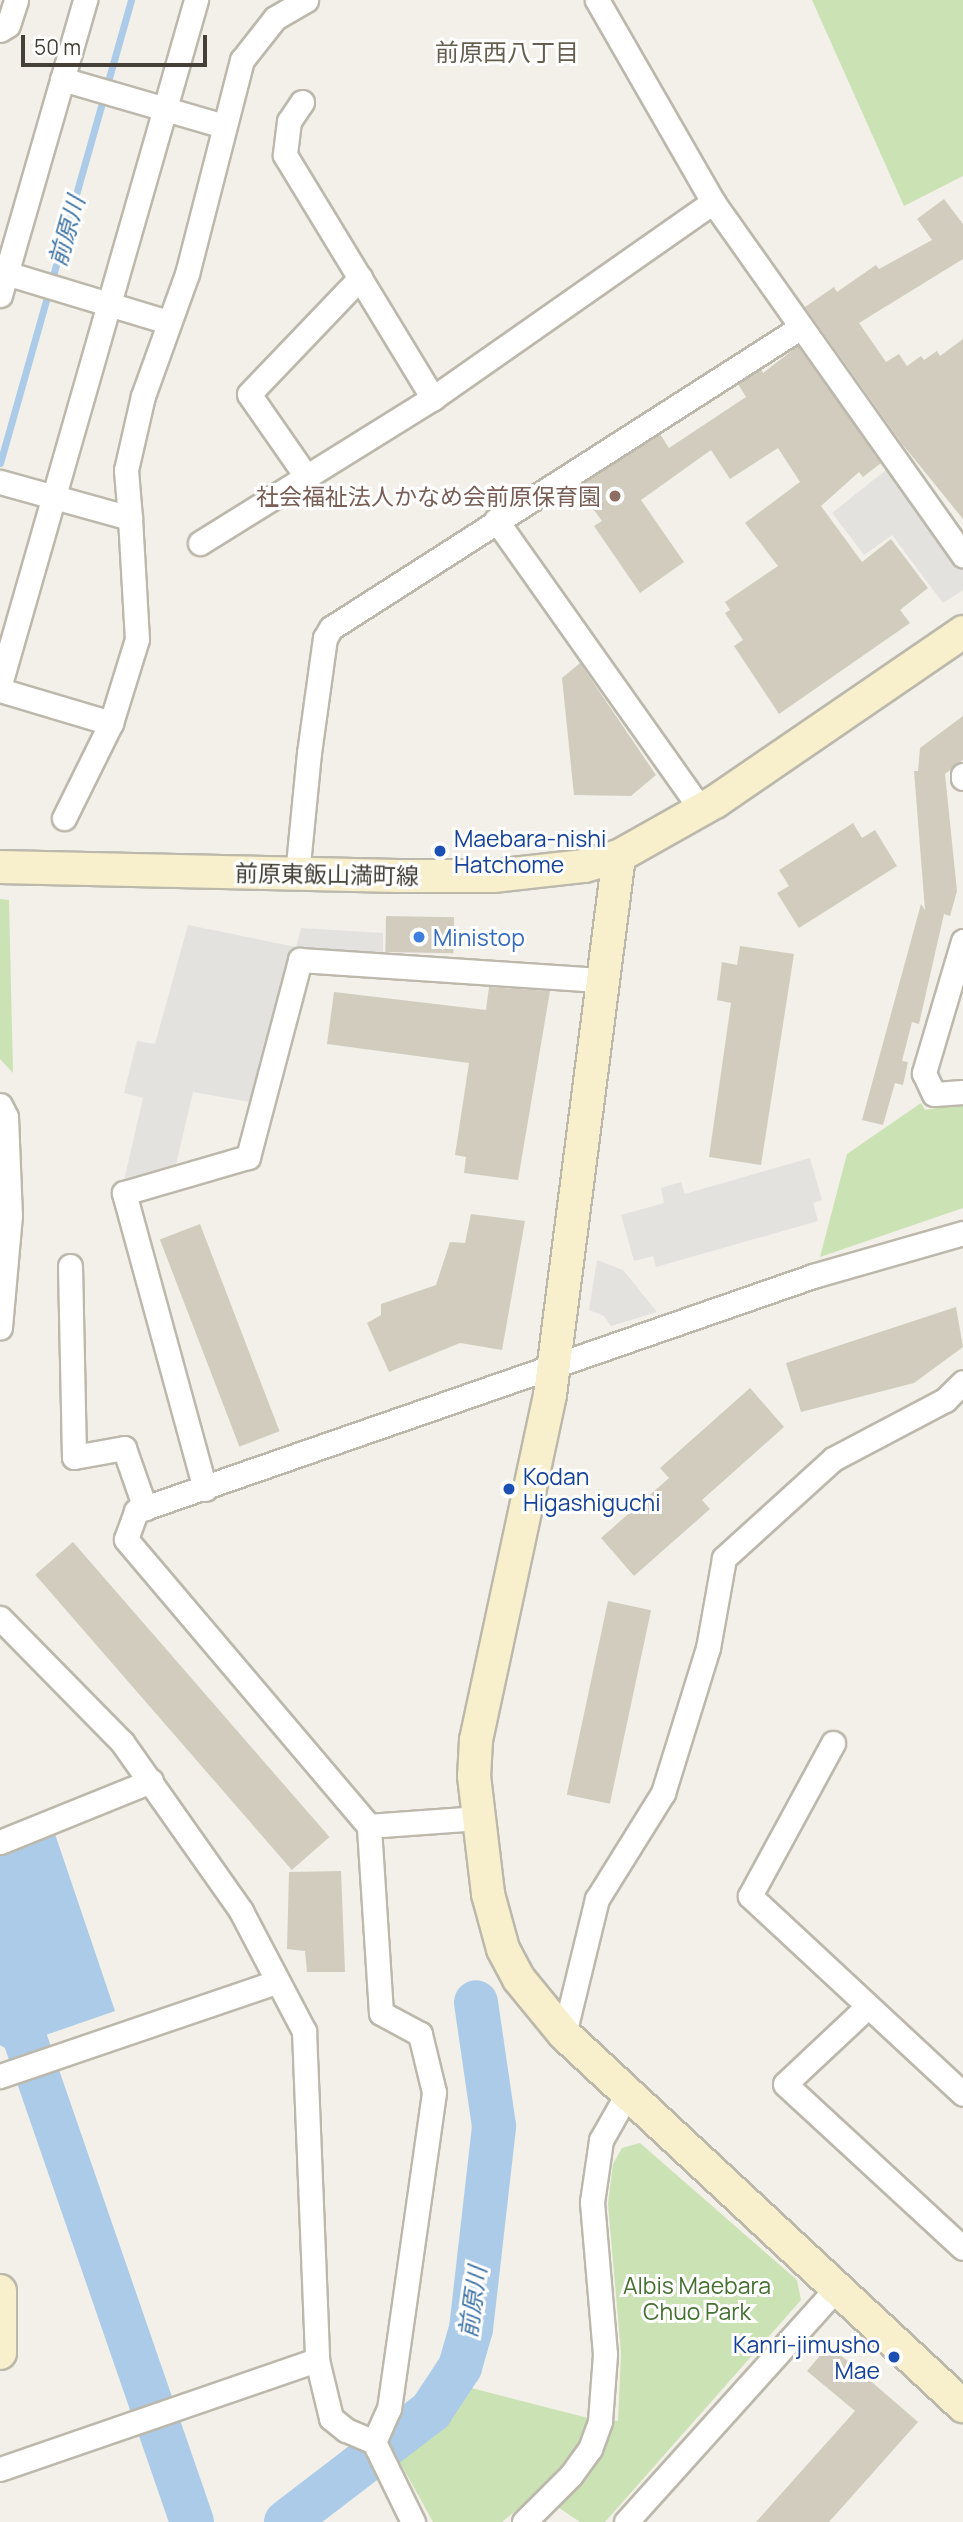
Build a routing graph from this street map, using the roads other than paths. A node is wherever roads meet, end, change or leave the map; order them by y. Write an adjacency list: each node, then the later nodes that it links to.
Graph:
1 (16, 0): 6 (street)
2 (85, 0): 7 (street)
3 (196, 0): 9 (street)
4 (306, 0): 10 (street)
5 (597, 0): 11 (street)
6 (0, 30)
7 (62, 79): 9 (street); 13 (street)
8 (302, 102): 12 (street)
9 (165, 108): 10 (street); 14 (street)
10 (224, 126): 15 (street)
11 (713, 202): 16 (street); 17 (street)
12 (360, 278): 17 (street); 18 (street)
13 (3, 284): 14 (street)
14 (109, 304): 15 (street); 20 (street)
15 (168, 322): 21 (street)
16 (802, 327): 22 (street); 24 (street)
17 (433, 398): 18 (street)
18 (308, 480): 23 (street)
19 (0, 482): 20 (street)
20 (53, 497): 21 (street); 26 (street)
21 (130, 518): 28 (street)
22 (496, 520): 29 (street); 33 (street)
23 (200, 543)
24 (963, 555)
25 (963, 632): 29 (street, 前原東飯山満町線)
26 (0, 684)
27 (0, 690): 28 (street)
28 (111, 723): 30 (street)
29 (701, 810): 31 (street, 前原東飯山満町線)
30 (64, 818)
31 (618, 856): 33 (street, 前原東飯山満町線); 35 (street)
32 (0, 867): 33 (street, 前原東飯山満町線)
33 (298, 875)
34 (963, 941): 36 (street)
35 (603, 980): 41 (street); 43 (street)
36 (963, 1092)
37 (0, 1105): 40 (street)
38 (963, 1233): 41 (street)
39 (70, 1266): 44 (street)
40 (0, 1328)
41 (555, 1367): 43 (street); 48 (street)
42 (963, 1382): 53 (street)
43 (205, 1489): 44 (street)
44 (145, 1508): 49 (street)
45 (0, 1618): 47 (street)
46 (833, 1743): 52 (street)
47 (151, 1781): 50 (street); 51 (street)
48 (478, 1818): 49 (street); 53 (street)
49 (369, 1826): 63 (street)
50 (0, 1842)
51 (276, 1982): 54 (street); 61 (street)
52 (867, 2007): 55 (street); 57 (street)
53 (564, 2034): 56 (street)
54 (0, 2076)
55 (963, 2094)
56 (626, 2096): 58 (street); 66 (street)
57 (963, 2248)
58 (837, 2288): 62 (street); 67 (street)
59 (0, 2291): 60 (street)
60 (0, 2353)
61 (317, 2360): 63 (street); 64 (street)
62 (963, 2406)
63 (374, 2442): 65 (street)
64 (0, 2469)
65 (413, 2522)
66 (524, 2522)
67 (626, 2522)

